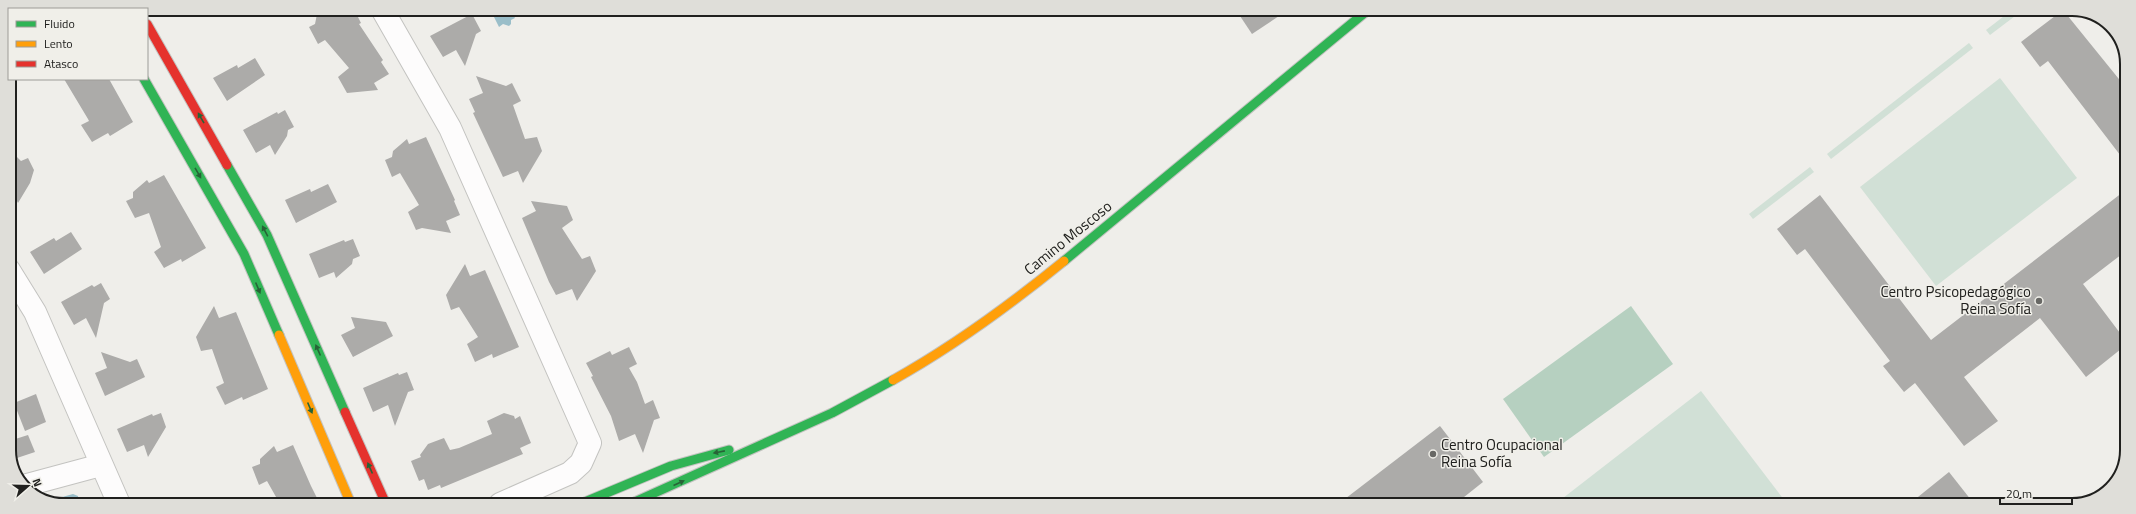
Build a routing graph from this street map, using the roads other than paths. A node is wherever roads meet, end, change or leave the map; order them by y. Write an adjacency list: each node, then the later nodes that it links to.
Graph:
1 (386, 16): 12 (street)
2 (1361, 16): 6 (street, Camino Moscoso)
3 (148, 26): 11 (street, one-way to 3)
4 (145, 80): 10 (street, one-way to 10)
5 (16, 281): 7 (street)
6 (758, 445): 13 (street, Camino Moscoso, one-way to 13); 14 (street, Camino Moscoso, one-way to 6)
7 (102, 465): 8 (street); 9 (street)
8 (30, 484)
9 (116, 498)
10 (348, 498)
11 (383, 498)
12 (514, 498)
13 (594, 498)
14 (644, 498)

